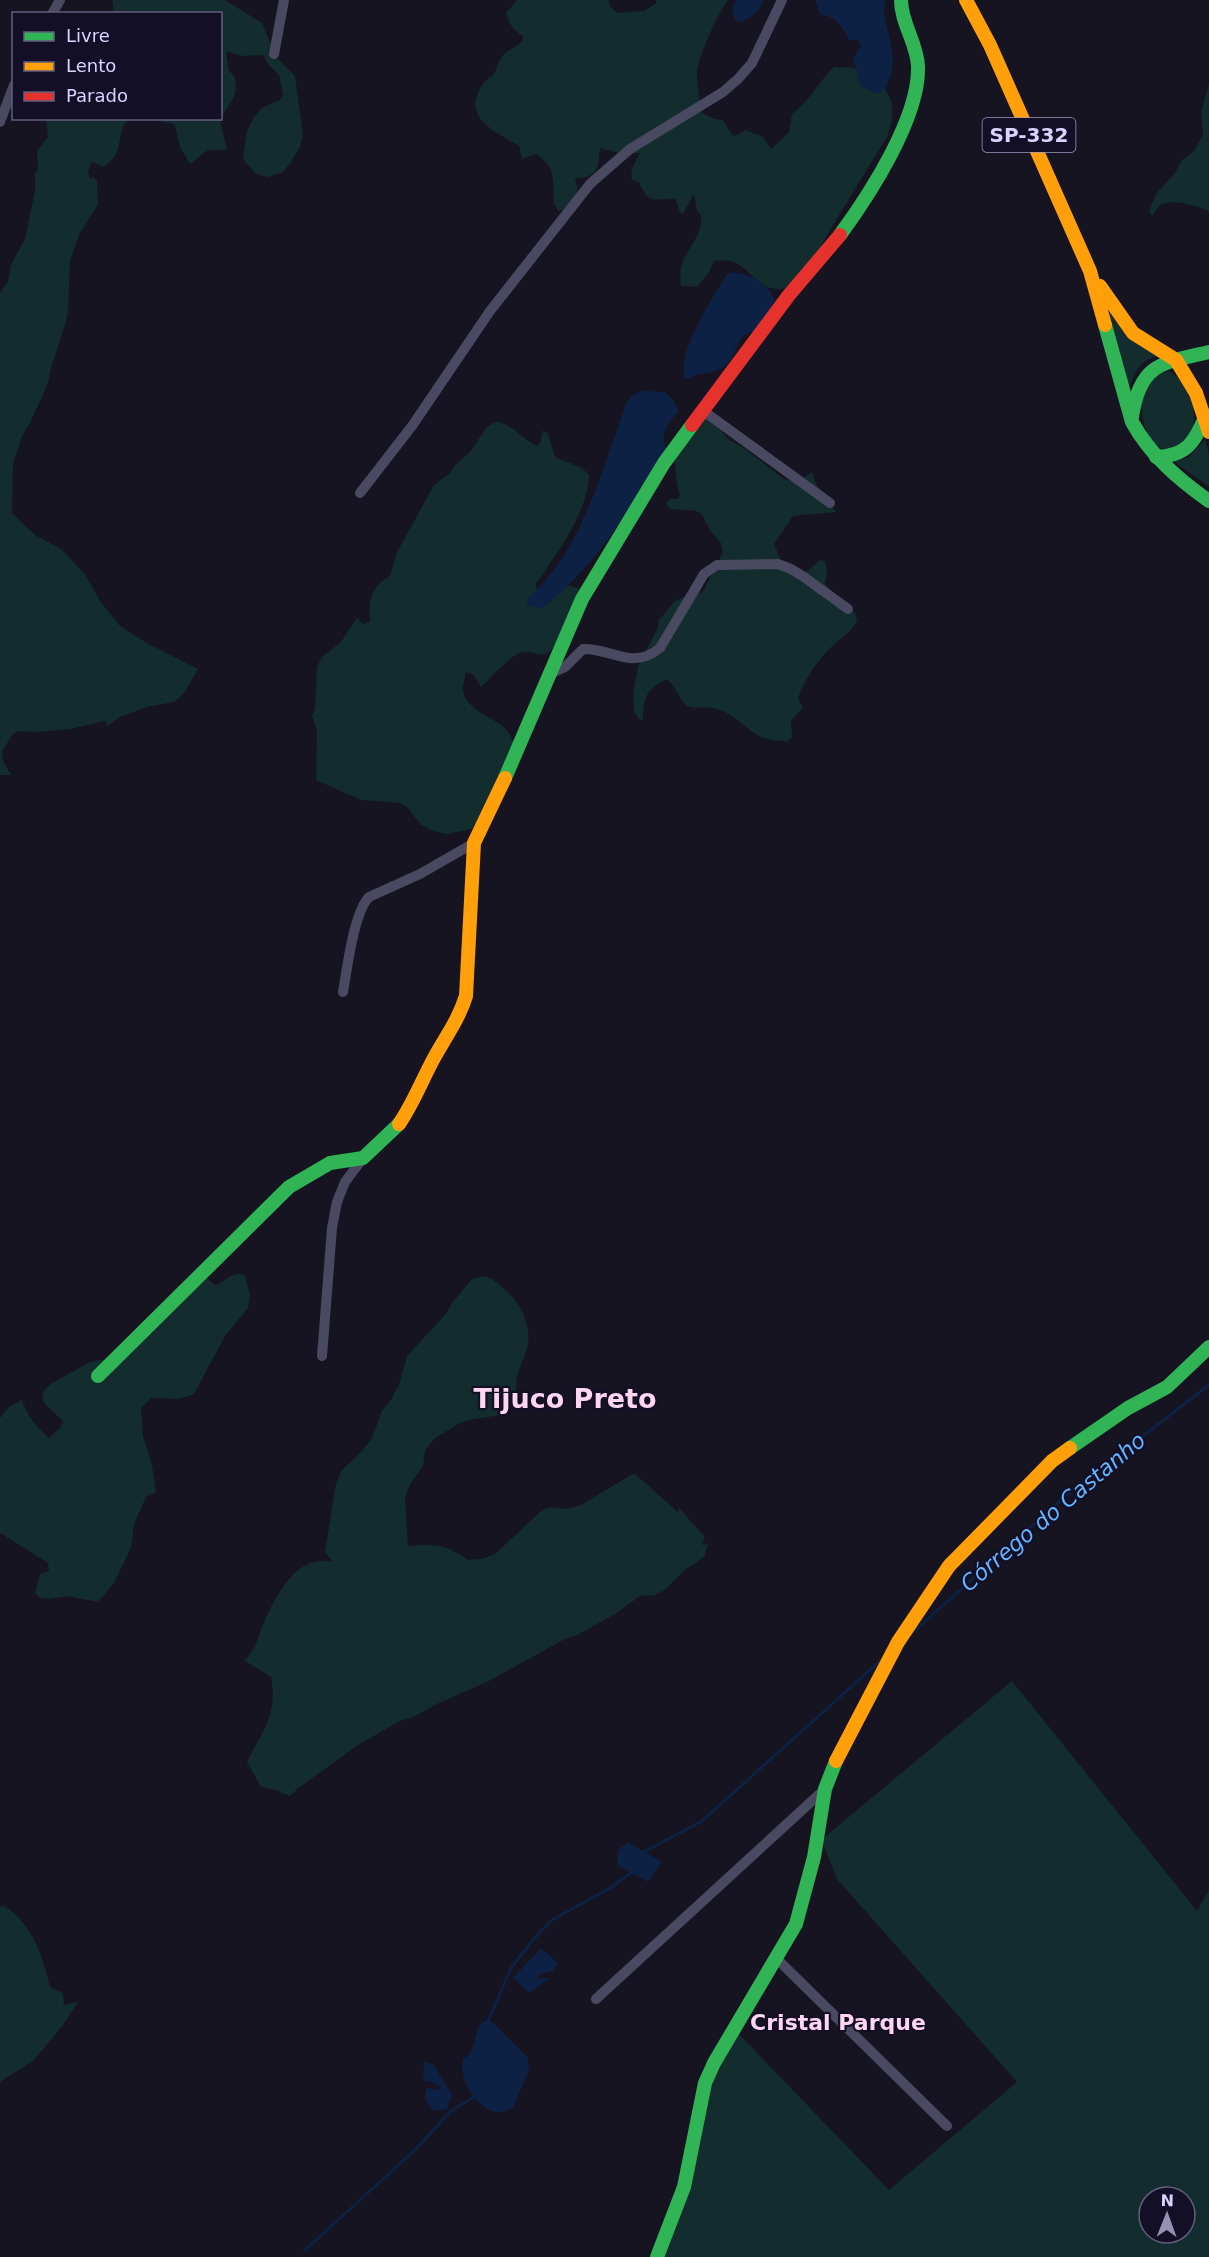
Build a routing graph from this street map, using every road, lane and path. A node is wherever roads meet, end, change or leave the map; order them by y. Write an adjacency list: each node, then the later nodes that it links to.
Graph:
1 (284, 0): 5 (street)
2 (782, 0): 15 (street)
3 (901, 0): 11 (main road)
4 (966, 0): 8 (main road, SP-332)
5 (274, 54)
6 (12, 90): 7 (street)
7 (0, 122)
8 (1090, 271): 10 (main road, SP-332); 13 (main road, SP-332)
9 (1209, 352): 10 (main road)
10 (1176, 360): 12 (main road, SP-332); 13 (main road)
11 (702, 410): 17 (street); 19 (main road)
12 (1208, 420): 14 (main road)
13 (1132, 422): 14 (main road, SP-332)
14 (1155, 457): 16 (main road, SP-332)
15 (360, 494)
16 (1209, 501)
17 (830, 503)
18 (848, 609): 19 (street)
19 (550, 674): 20 (main road)
20 (474, 843): 21 (street); 22 (main road)
21 (343, 992)
22 (363, 1158): 24 (street); 25 (main road)
23 (1209, 1347): 26 (main road)
24 (322, 1356)
25 (98, 1376)
26 (825, 1789): 27 (main road); 28 (street)
27 (777, 1959): 29 (street); 30 (main road)
28 (596, 1999)
29 (947, 2126)
30 (657, 2257)

